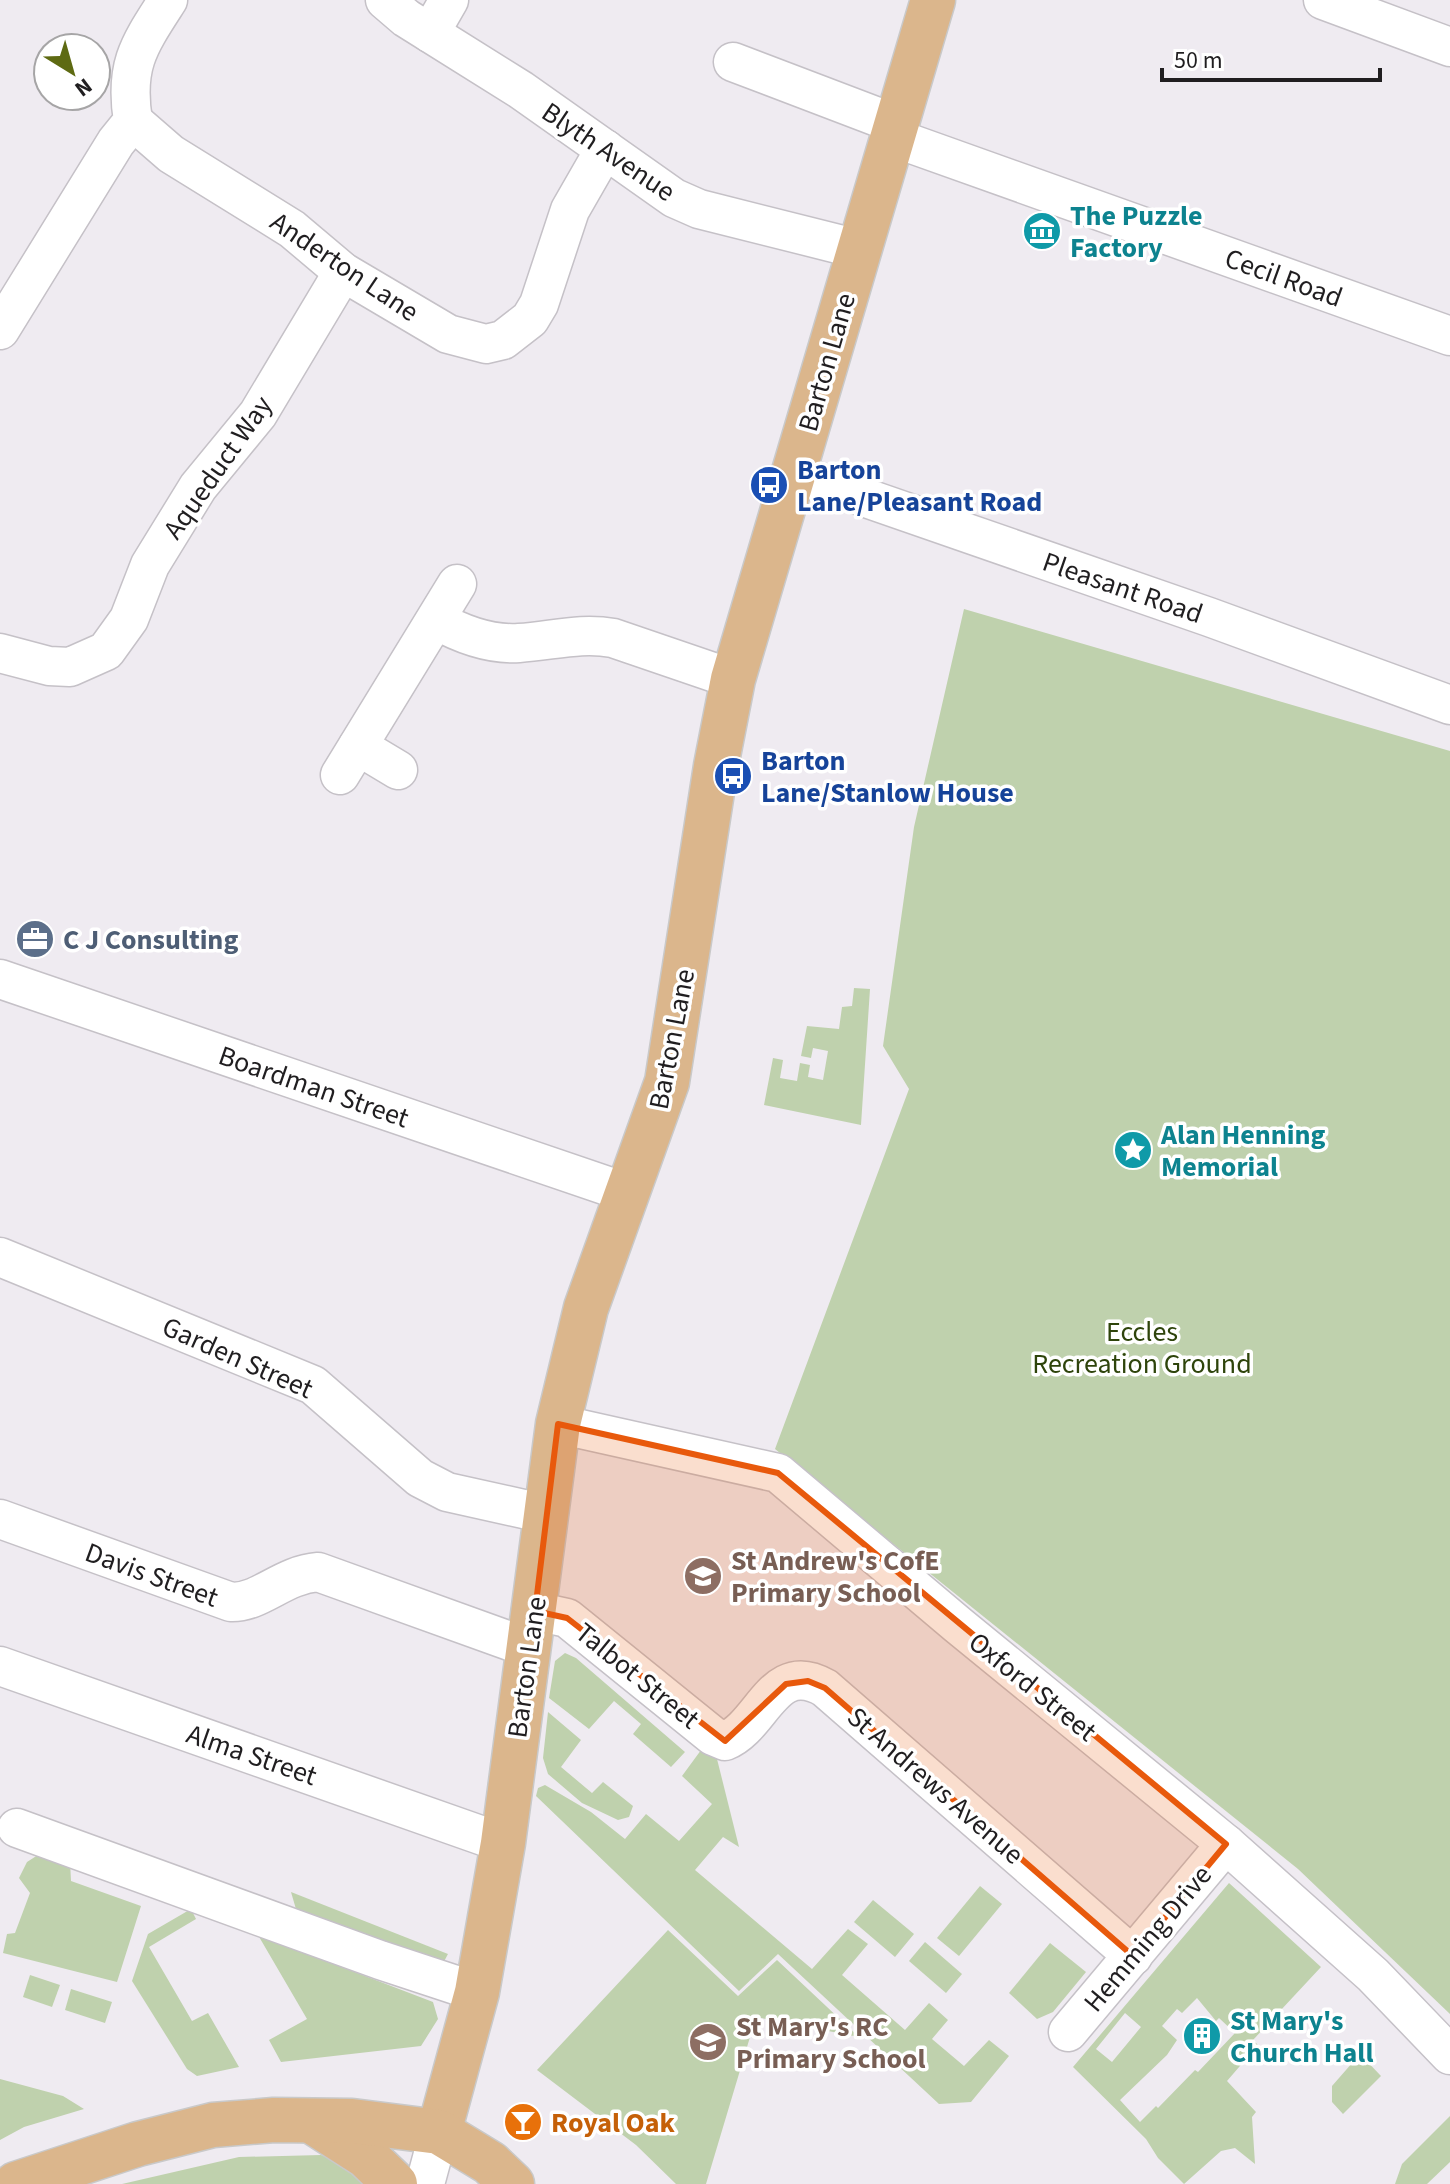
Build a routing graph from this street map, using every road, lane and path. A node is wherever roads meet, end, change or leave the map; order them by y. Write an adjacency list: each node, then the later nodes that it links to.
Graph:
1 (168, 0): 9 (street)
2 (385, 0): 6 (street, Blyth Avenue)
3 (449, 0): 6 (street)
4 (933, 0): 10 (main road, Barton Lane)
5 (1323, 0): 7 (street)
6 (430, 33): 11 (street, Blyth Avenue)
7 (1450, 47)
8 (733, 62): 10 (street, Cecil Road)
9 (133, 121): 13 (street, Anderton Lane); 14 (street)
10 (894, 130): 12 (main road, Barton Lane); 15 (street, Cecil Road)
11 (605, 149): 12 (street, Blyth Avenue); 13 (street, Anderton Lane)
12 (858, 249): 16 (main road, Barton Lane)
13 (343, 272): 19 (street, Aqueduct Way)
14 (0, 330)
15 (1450, 336)
16 (794, 473): 20 (main road, Barton Lane); 21 (street, Pleasant Road)
17 (457, 584): 18 (street)
18 (436, 620): 20 (street); 22 (street)
19 (0, 653)
20 (733, 679): 24 (main road, Barton Lane)
21 (1450, 705)
22 (398, 770)
23 (0, 979): 24 (street, Boardman Street)
24 (628, 1193): 26 (main road, Barton Lane)
25 (0, 1257): 27 (street, Garden Street)
26 (558, 1424): 27 (main road, Barton Lane); 34 (street, Oxford Street)
27 (546, 1514): 29 (main road, Barton Lane)
28 (0, 1519): 29 (street, Davis Street)
29 (532, 1630): 31 (street, Talbot Street); 33 (main road, Barton Lane)
30 (0, 1666): 33 (street, Alma Street)
31 (737, 1737): 35 (street, St Andrews Avenue)
32 (17, 1828): 36 (street)
33 (503, 1843): 36 (main road, Barton Lane)
34 (1226, 1844): 35 (street, Hemming Drive); 38 (street, Oxford Street)
35 (1133, 1956): 37 (street, Hemming Drive)
36 (477, 1992): 40 (main road, Barton Lane)
37 (1068, 2032)
38 (1450, 2055)
39 (311, 2121): 40 (main road); 41 (main road); 42 (main road)
40 (439, 2132): 43 (street); 44 (main road)
41 (16, 2184)
42 (395, 2184)
43 (425, 2184)
44 (512, 2184)

